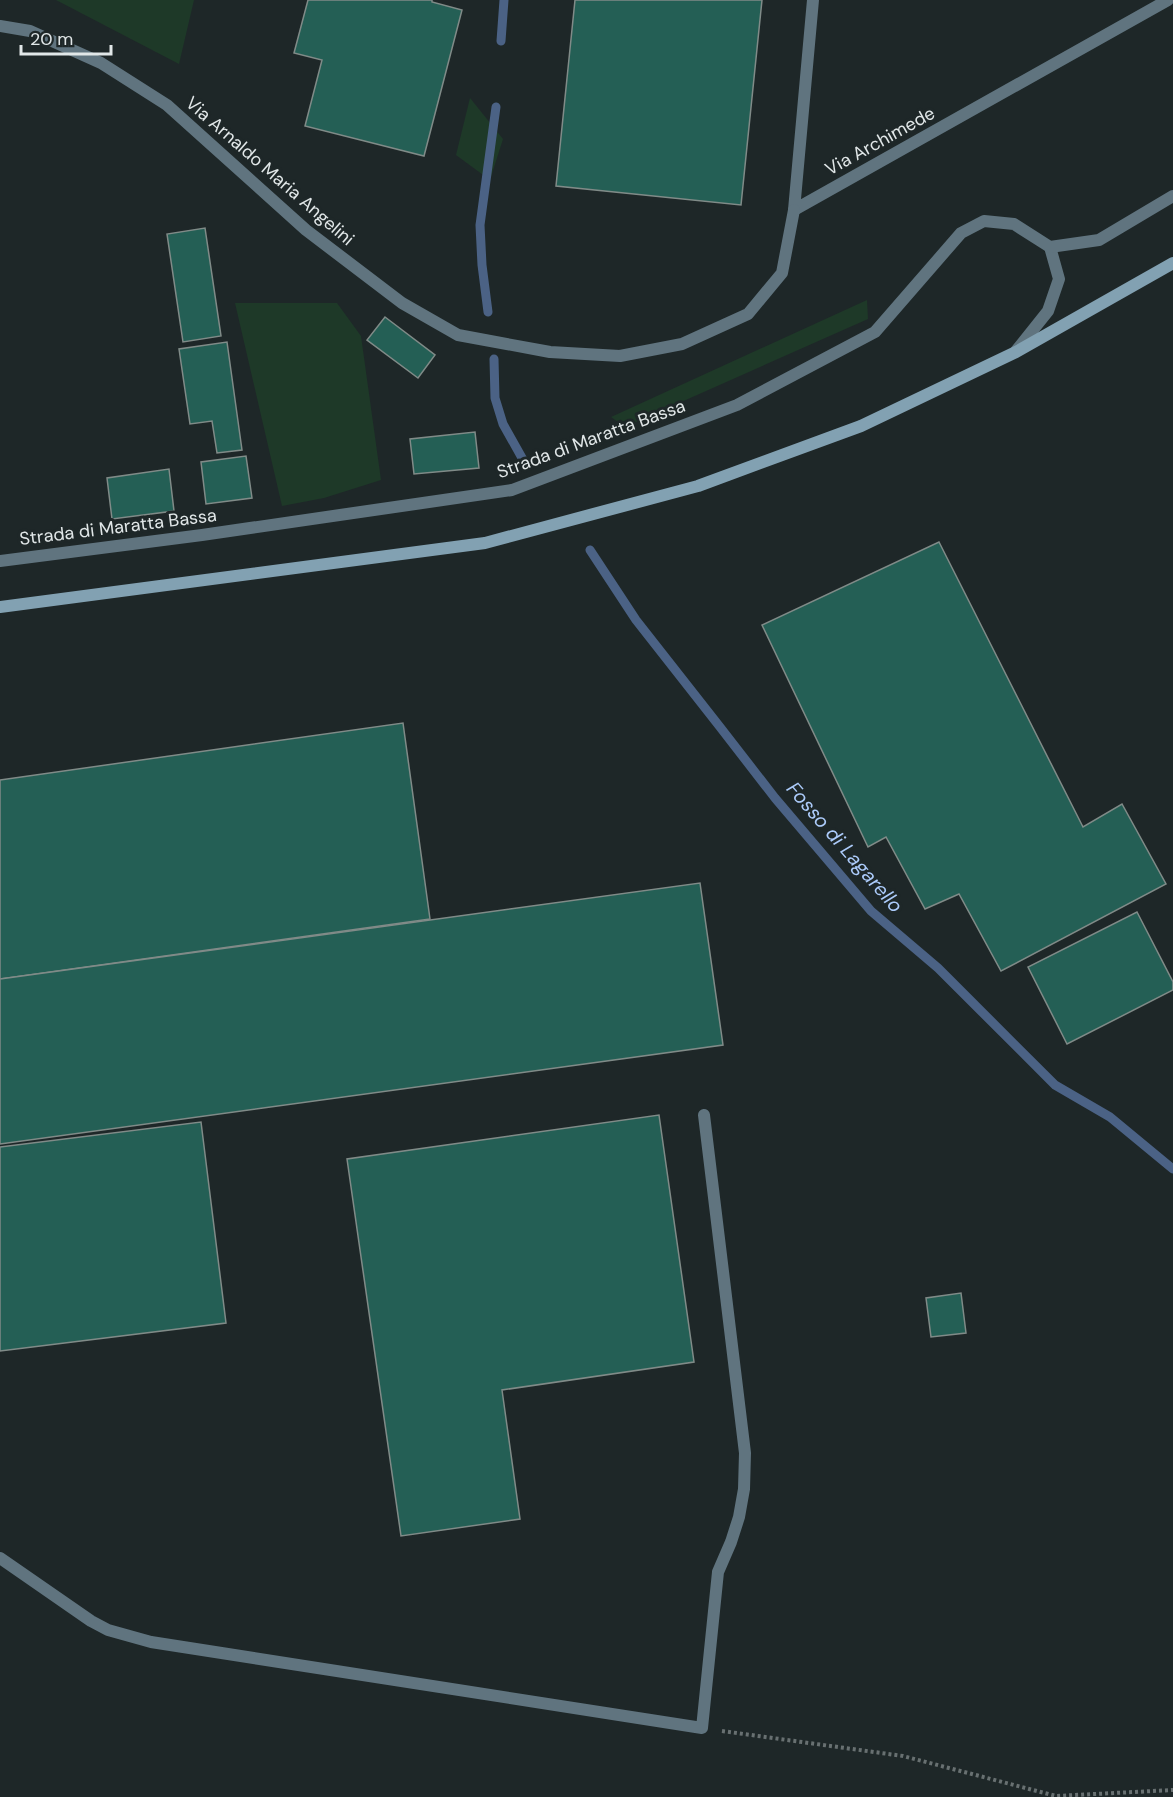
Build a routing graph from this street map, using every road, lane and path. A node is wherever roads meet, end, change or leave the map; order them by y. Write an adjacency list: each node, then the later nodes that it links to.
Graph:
1 (813, 0): 5 (street, Via Archimede)
2 (1167, 0): 5 (street, Via Archimede)
3 (0, 26): 5 (street, Via Arnaldo Maria Angelini)
4 (1173, 196): 6 (street)
5 (794, 210)
6 (1050, 247): 8 (street); 9 (street, Strada di Maratta Bassa)
7 (1173, 263): 8 (main road)
8 (1016, 352): 10 (main road)
9 (0, 561)
10 (0, 607)
11 (704, 1115): 13 (street)
12 (0, 1558): 13 (street)
13 (702, 1728): 14 (path)
14 (1173, 1790)

